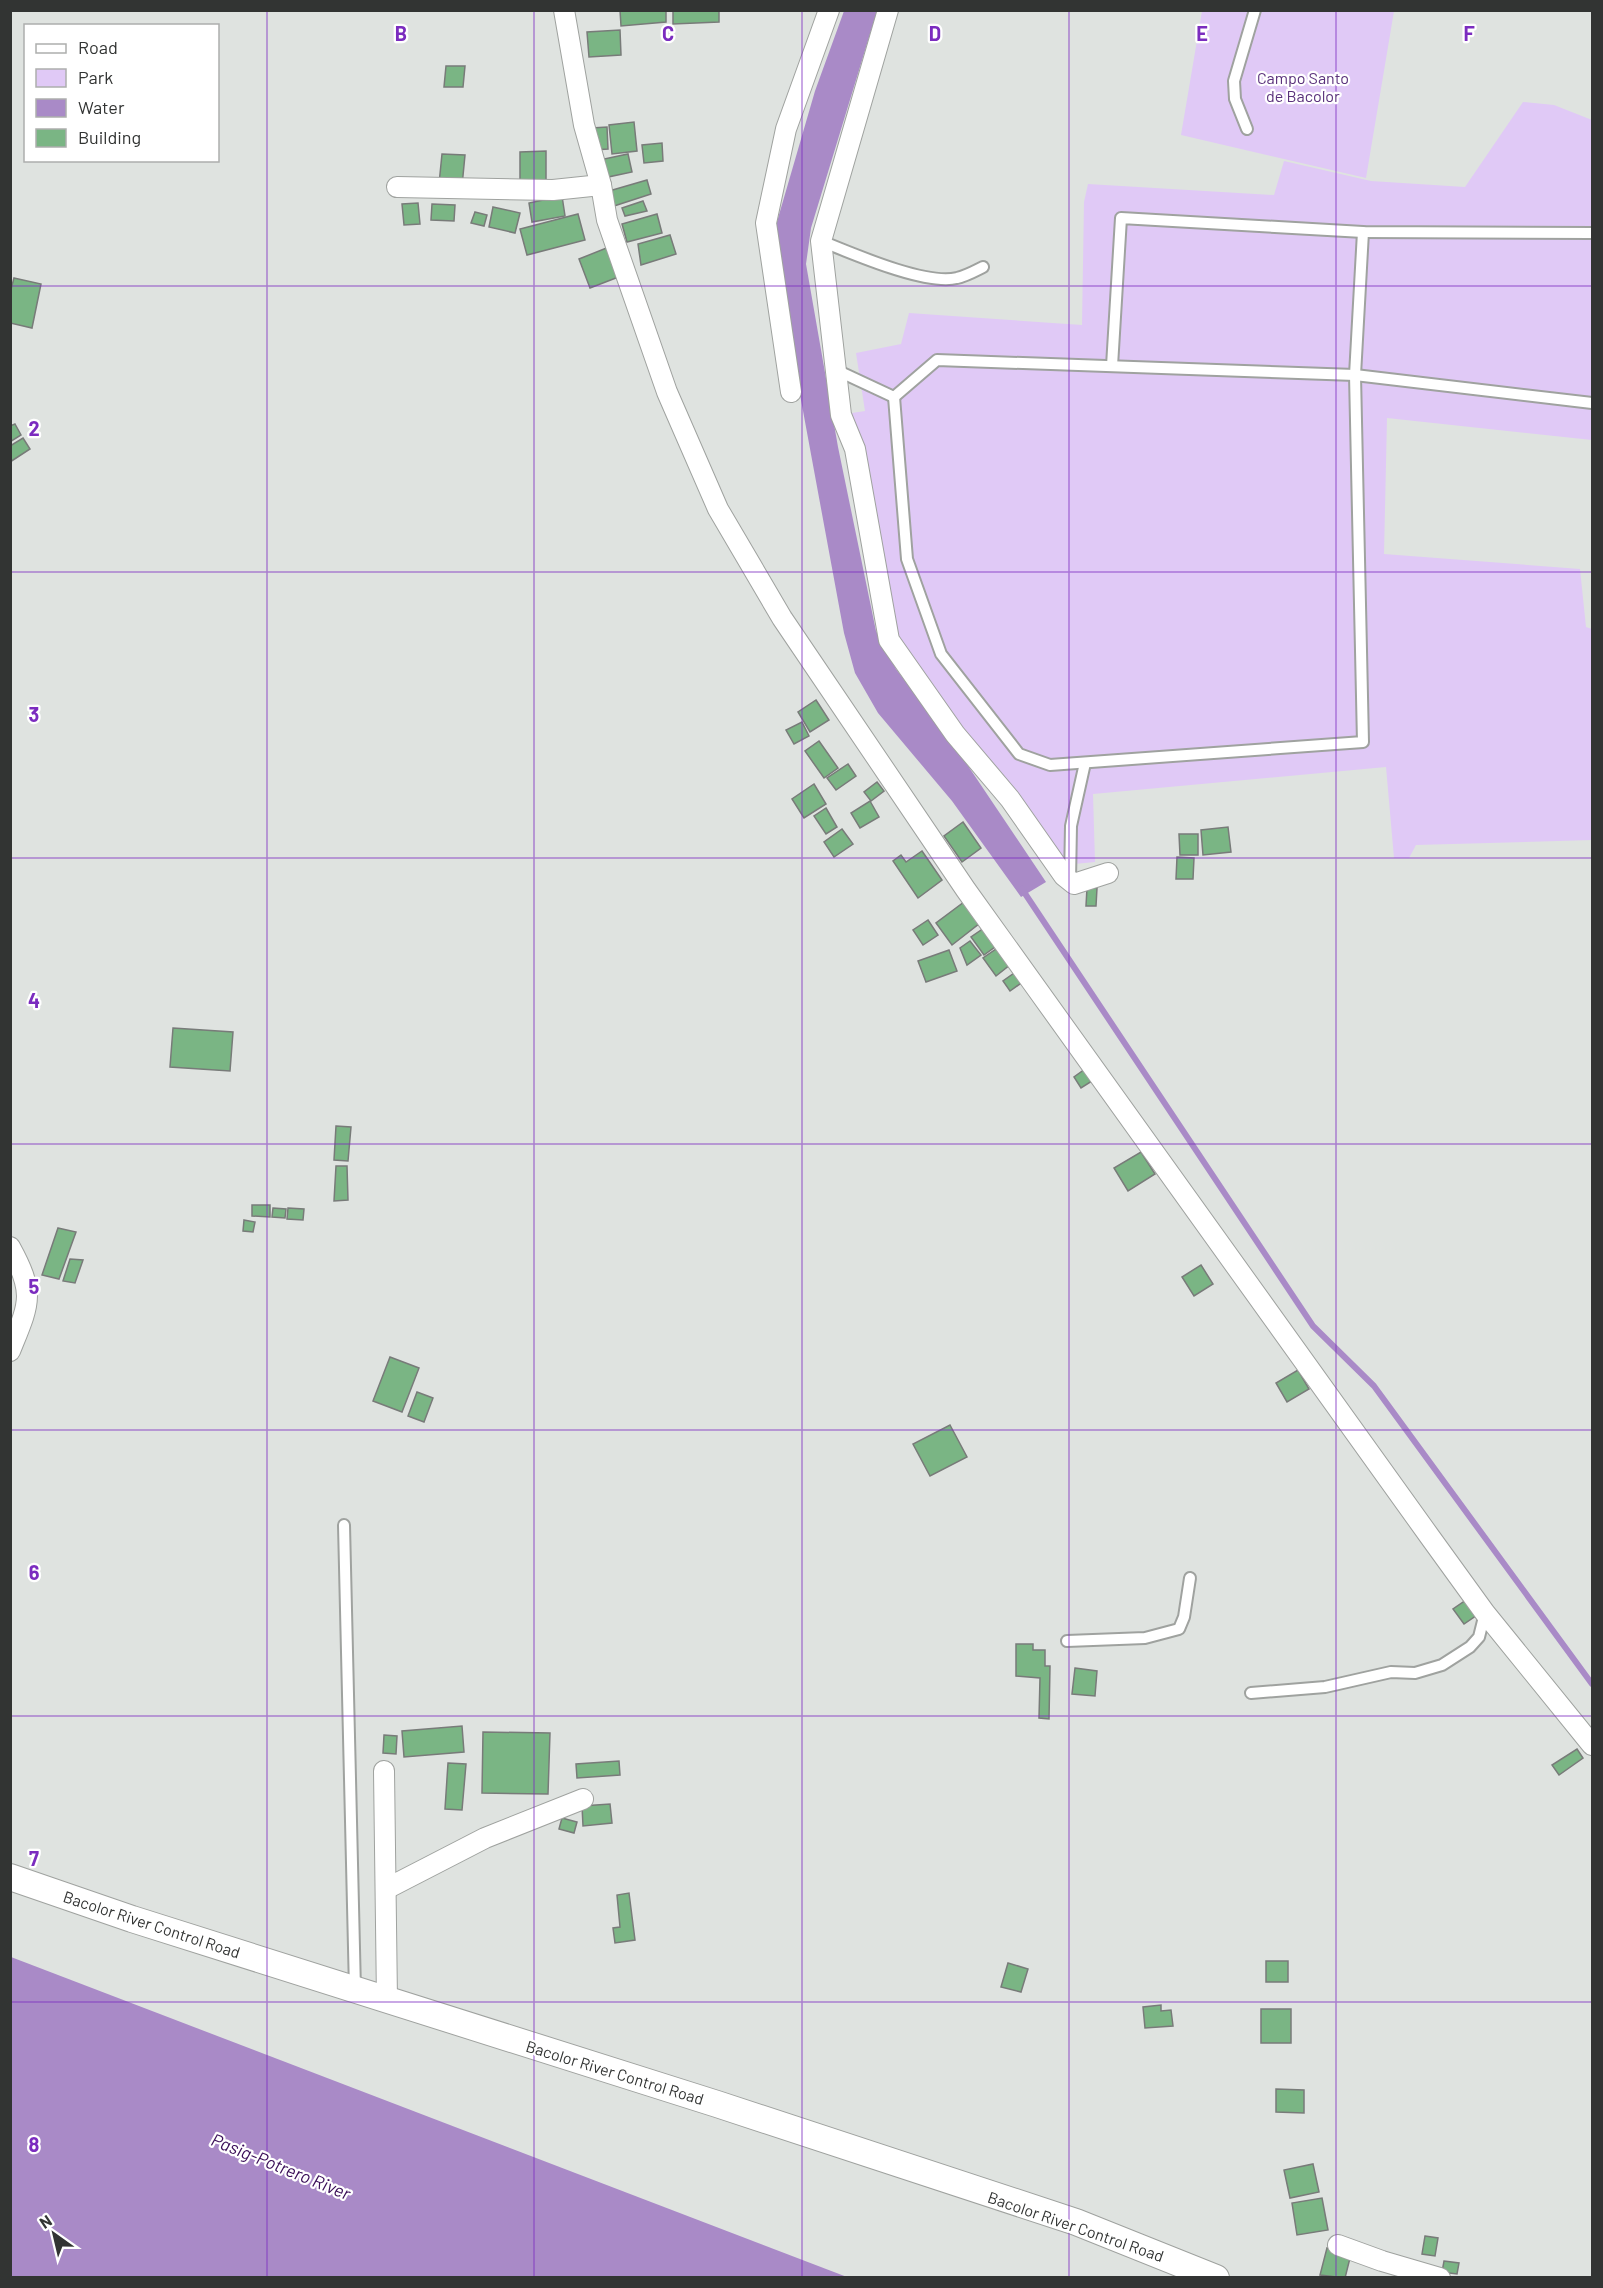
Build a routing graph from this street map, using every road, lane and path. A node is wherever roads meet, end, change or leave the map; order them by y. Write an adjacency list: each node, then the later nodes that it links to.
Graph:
1 (564, 10): 6 (street)
2 (829, 10): 15 (street)
3 (888, 10): 10 (street)
4 (1255, 10): 5 (lane)
5 (1247, 129)
6 (601, 185): 7 (street); 25 (street)
7 (397, 187)
8 (1363, 232): 9 (lane); 12 (lane); 14 (lane)
9 (1593, 233)
10 (821, 241): 11 (lane); 13 (street)
11 (983, 267)
12 (1112, 366): 14 (lane); 16 (lane)
13 (833, 369): 16 (lane); 20 (street)
14 (1355, 375): 17 (lane); 18 (lane)
15 (791, 392)
16 (894, 397): 18 (lane)
17 (1593, 403)
18 (1085, 763): 20 (lane)
19 (1108, 873): 20 (street)
20 (1070, 880)
21 (10, 1247): 22 (street)
22 (10, 1351)
23 (344, 1525): 33 (lane)
24 (1190, 1578): 26 (lane)
25 (1485, 1613): 27 (lane); 28 (street)
26 (1067, 1641)
27 (1251, 1693)
28 (1593, 1745)
29 (384, 1771): 32 (street)
30 (583, 1798): 32 (street)
31 (10, 1877): 33 (street, Bacolor River Control Road)
32 (386, 1889): 34 (street)
33 (355, 1990): 34 (street, Bacolor River Control Road)
34 (387, 2001): 37 (street, Bacolor River Control Road)
35 (1338, 2245): 36 (street)
36 (1378, 2269): 38 (street)
37 (1216, 2277)
38 (1440, 2277)

